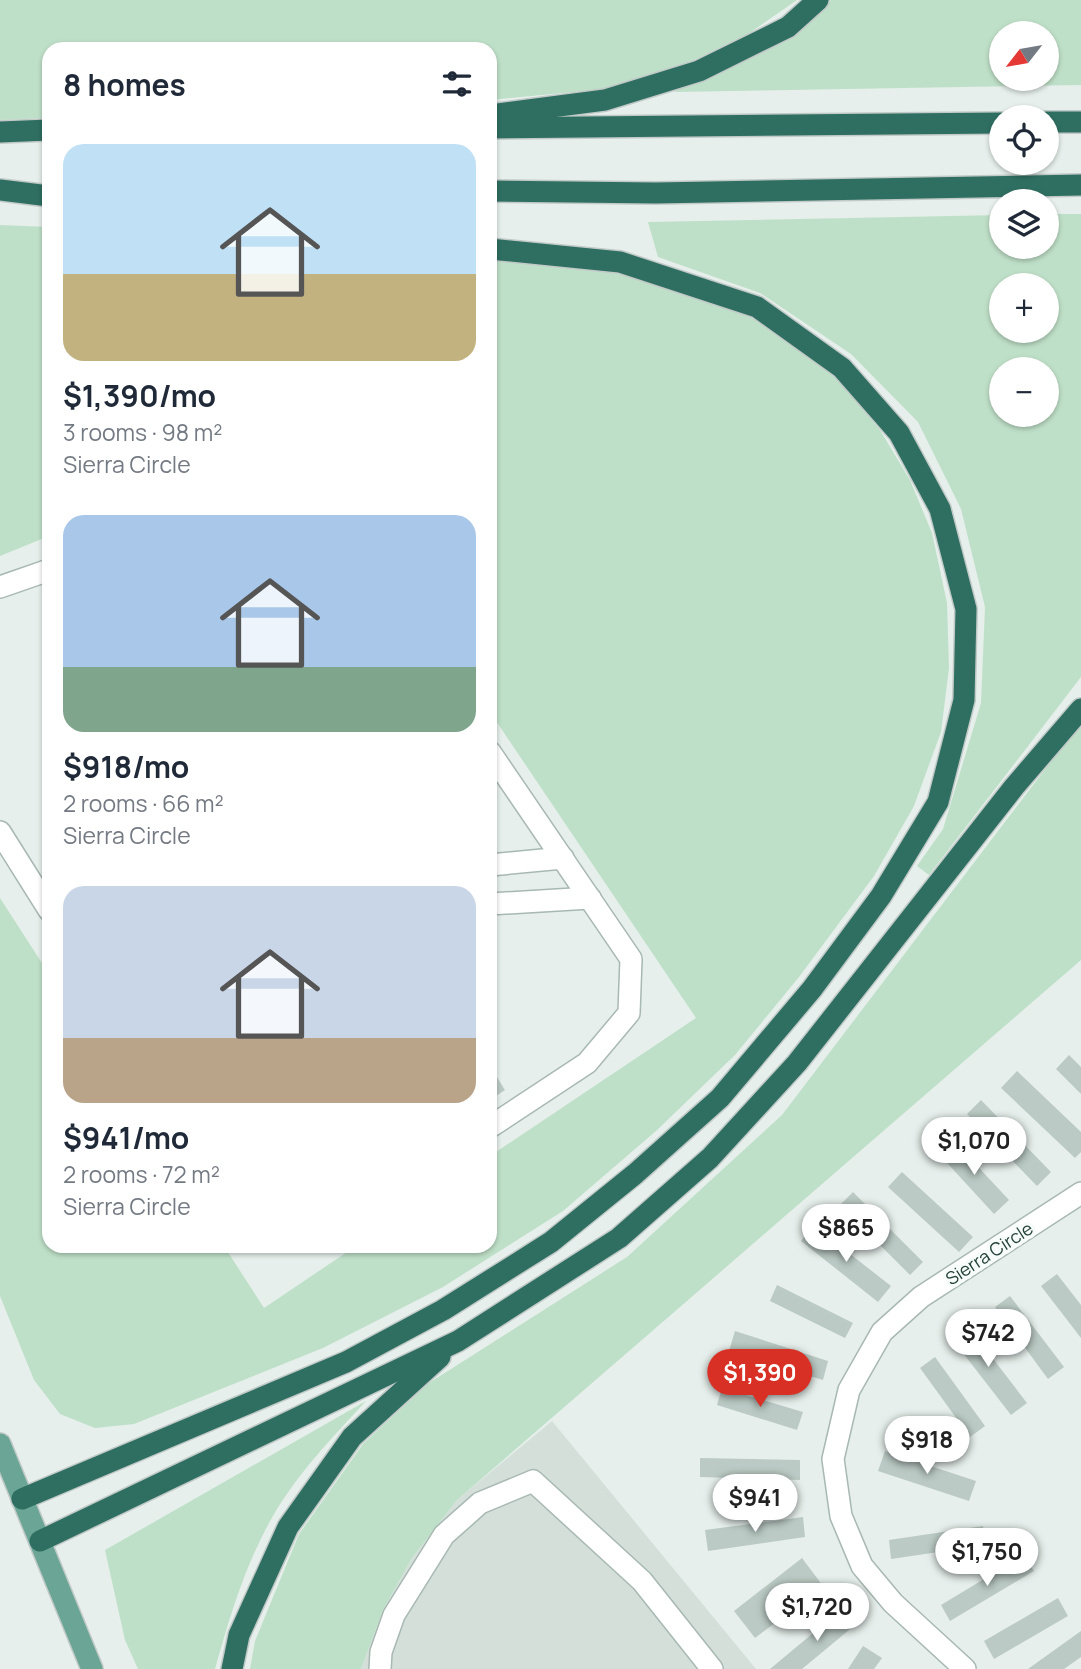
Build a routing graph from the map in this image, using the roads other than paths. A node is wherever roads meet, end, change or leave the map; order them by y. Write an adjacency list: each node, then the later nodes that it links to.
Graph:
1 (818, 0): 2 (highway)
2 (497, 114)
3 (1059, 122): 4 (highway)
4 (1081, 122)
5 (989, 123): 6 (highway)
6 (497, 128)
7 (42, 131): 8 (highway)
8 (0, 132)
9 (42, 185): 11 (highway)
10 (1081, 185): 12 (highway)
11 (0, 187): 13 (highway)
12 (497, 191)
13 (42, 195)
14 (497, 249): 29 (highway)
15 (42, 572): 16 (street)
16 (0, 587)
17 (1081, 709): 27 (highway)
18 (497, 762): 20 (street)
19 (0, 832): 22 (street)
20 (562, 858): 21 (street); 23 (street)
21 (497, 863)
22 (42, 898)
23 (590, 898): 24 (street); 25 (street)
24 (497, 904)
25 (497, 1122)
26 (1081, 1193): 35 (street, Sierra Circle)
27 (457, 1341): 30 (highway); 32 (highway)
28 (0, 1444): 29 (main road)
29 (22, 1499): 30 (main road)
30 (40, 1541): 31 (main road)
31 (92, 1669)
32 (232, 1669)
33 (380, 1669): 34 (street)
34 (712, 1669)
35 (965, 1669)

